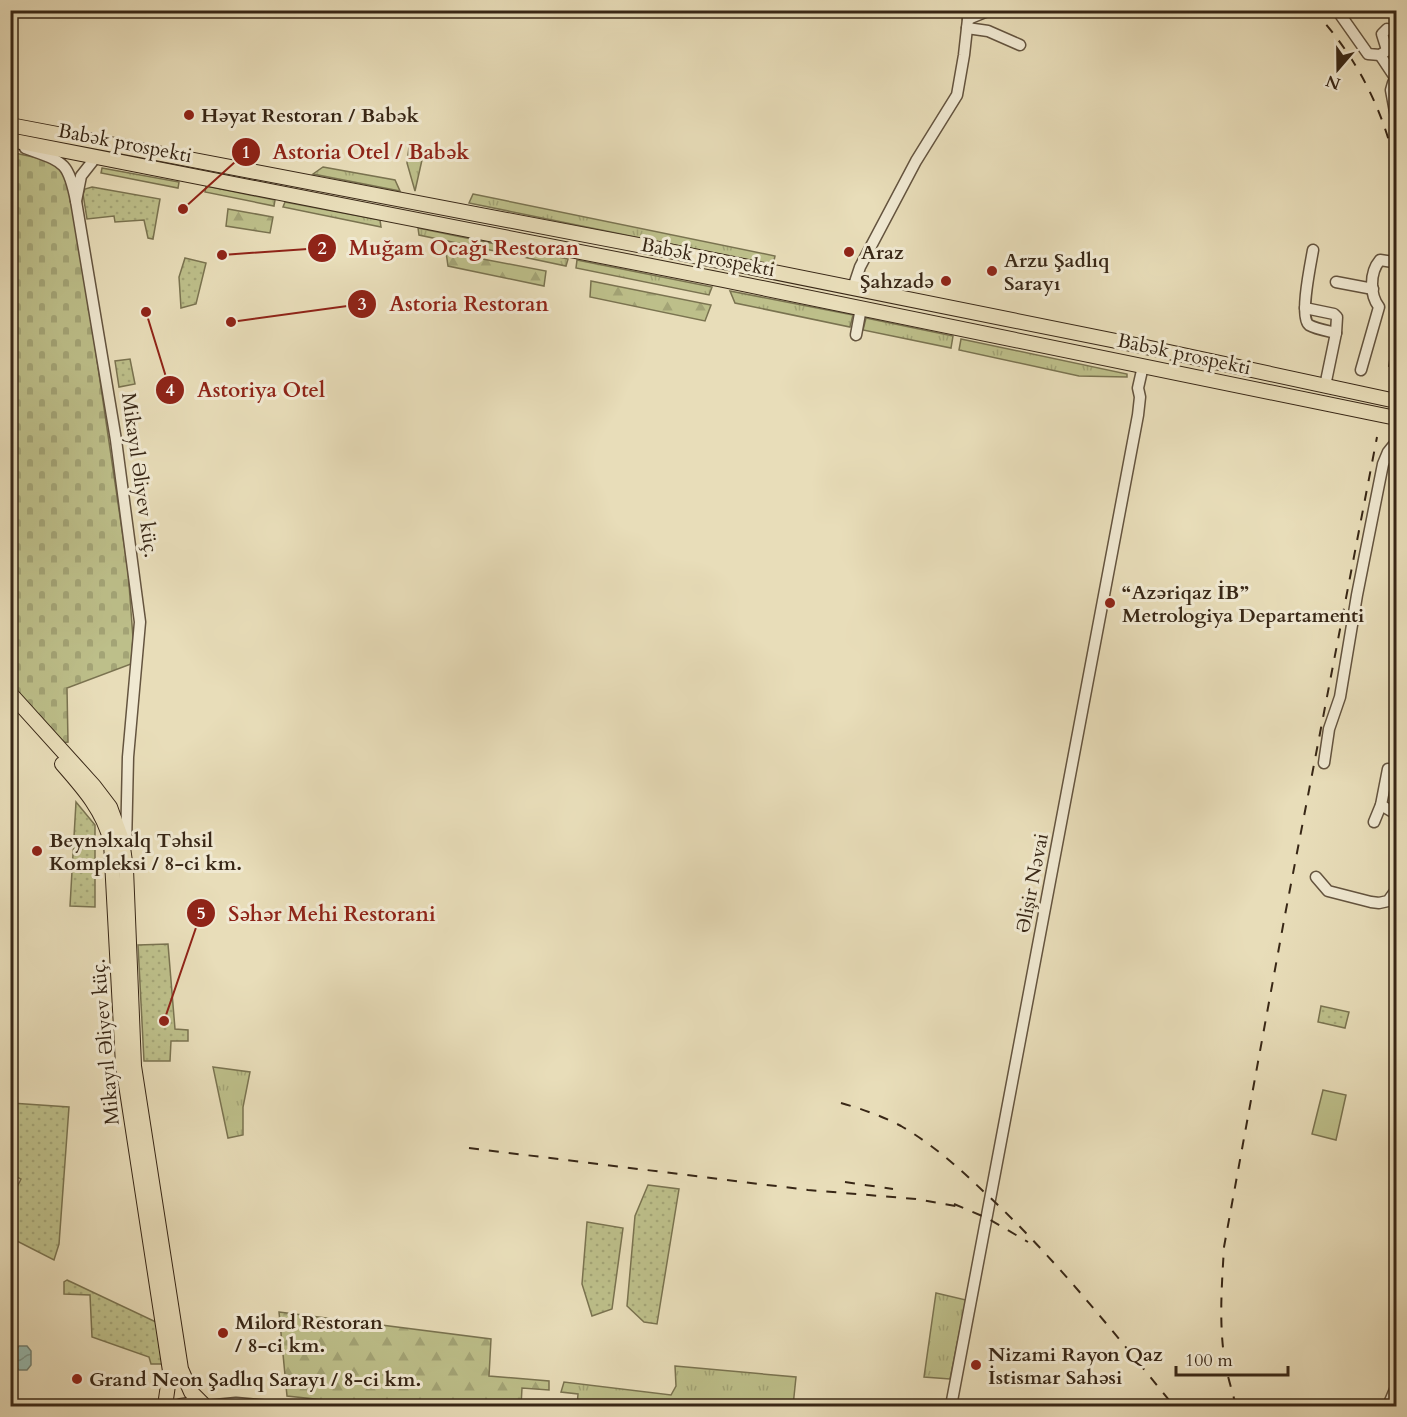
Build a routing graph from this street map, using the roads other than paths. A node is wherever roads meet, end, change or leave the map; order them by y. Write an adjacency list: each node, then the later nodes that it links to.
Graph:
1 (990, 10): 3 (street)
2 (1337, 10): 6 (street)
3 (968, 19): 5 (street); 20 (street)
4 (1387, 29): 6 (street)
5 (1020, 45)
6 (1388, 50): 7 (street)
7 (1396, 80): 8 (street)
8 (1396, 117)
9 (10, 125): 13 (main road, Babək prospekti)
10 (10, 141): 11 (main road, Babək prospekti); 12 (street, Mikayıl Əliyev küç.)
11 (96, 157): 12 (street); 14 (main road, Babək prospekti)
12 (76, 201): 36 (street, Mikayıl Əliyev küç.)
13 (461, 211): 14 (main road); 15 (main road, Babək prospekti)
14 (387, 214): 17 (main road, Babək prospekti)
15 (659, 249): 17 (main road); 20 (main road, Babək prospekti)
16 (1312, 250): 23 (street)
17 (596, 255): 22 (main road, Babək prospekti)
18 (1393, 262): 21 (street)
19 (1336, 282): 21 (street)
20 (852, 288): 28 (main road, Babək prospekti)
21 (1373, 289): 27 (street)
22 (861, 308): 25 (street); 26 (main road, Babək prospekti)
23 (1305, 308): 24 (street); 24 (street)
24 (1336, 333): 28 (street)
25 (855, 335)
26 (1143, 366): 30 (main road, Babək prospekti); 51 (street, Əlişir Nəvai)
27 (1361, 370)
28 (1325, 386): 29 (main road, Babək prospekti)
29 (1396, 401)
30 (1396, 418)
31 (1396, 442): 34 (street)
32 (10, 693): 38 (main road)
33 (10, 706): 42 (main road, Mikayıl Əliyev küç.)
34 (1324, 763)
35 (1388, 769): 37 (street)
36 (126, 800): 38 (street); 41 (street); 43 (street, Mikayıl Əliyev küç.)
37 (1381, 805): 39 (street); 40 (street)
38 (110, 807): 41 (main road)
39 (1396, 814)
40 (1374, 822)
41 (117, 824): 42 (street); 43 (main road)
42 (111, 842): 47 (main road, Mikayıl Əliyev küç.)
43 (126, 869): 49 (main road)
44 (1316, 877): 45 (street)
45 (1396, 890)
46 (1396, 1387): 52 (street)
47 (165, 1407)
48 (180, 1407): 49 (main road)
49 (206, 1407): 50 (street)
50 (270, 1407)
51 (951, 1407)
52 (1388, 1407)

